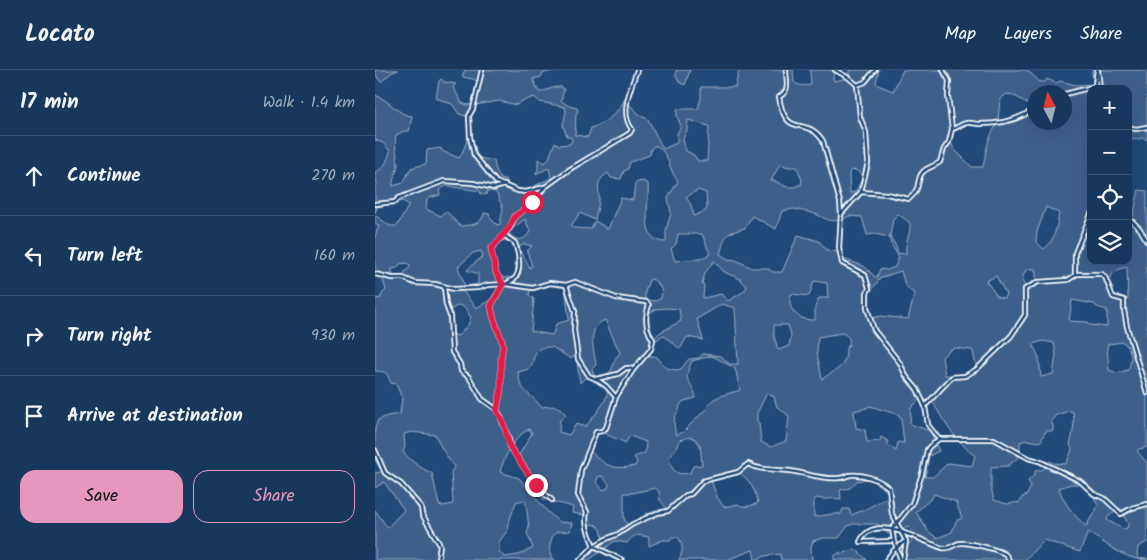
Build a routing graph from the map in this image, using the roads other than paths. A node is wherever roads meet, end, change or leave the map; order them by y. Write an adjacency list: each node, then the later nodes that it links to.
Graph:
1 (482, 70): 15 (street)
2 (637, 70): 16 (street)
3 (786, 70): 19 (street)
4 (835, 70): 9 (street)
5 (875, 70): 9 (street)
6 (943, 70): 14 (street)
7 (1097, 70): 8 (street); 10 (street)
8 (1099, 85)
9 (857, 86): 17 (street)
10 (1072, 92)
11 (1027, 114): 14 (street)
12 (1147, 127): 13 (street)
13 (1132, 128)
14 (953, 129): 17 (street)
15 (505, 185): 16 (street); 18 (street)
16 (548, 185): 22 (street)
17 (861, 192): 19 (street)
18 (375, 204)
19 (841, 214): 33 (street)
20 (1089, 220): 25 (street)
21 (1131, 220): 23 (street)
22 (504, 235): 26 (street); 26 (street)
23 (1147, 241)
24 (375, 274): 28 (street)
25 (1075, 275): 31 (street); 33 (street)
26 (504, 284): 27 (street); 28 (street); 34 (street)
27 (566, 284): 29 (street); 30 (street)
28 (444, 287): 34 (street)
29 (633, 370): 30 (street); 32 (street)
30 (596, 379): 32 (street)
31 (1147, 393)
32 (616, 397): 44 (street)
33 (925, 406): 35 (street)
34 (497, 411): 37 (street)
35 (939, 439): 38 (street); 39 (street)
36 (375, 450): 46 (street)
37 (552, 500)
38 (1147, 504)
39 (897, 523): 40 (street); 41 (street); 44 (street)
40 (892, 529): 41 (street); 42 (street); 42 (street)
41 (902, 532): 43 (street); 51 (street)
42 (894, 540): 45 (street)
43 (906, 541): 45 (street); 50 (street)
44 (593, 546): 47 (street); 48 (street)
45 (897, 548): 49 (street); 50 (street)
46 (438, 560)
47 (580, 560)
48 (622, 560)
49 (886, 560)
50 (902, 560)
51 (1009, 560)

